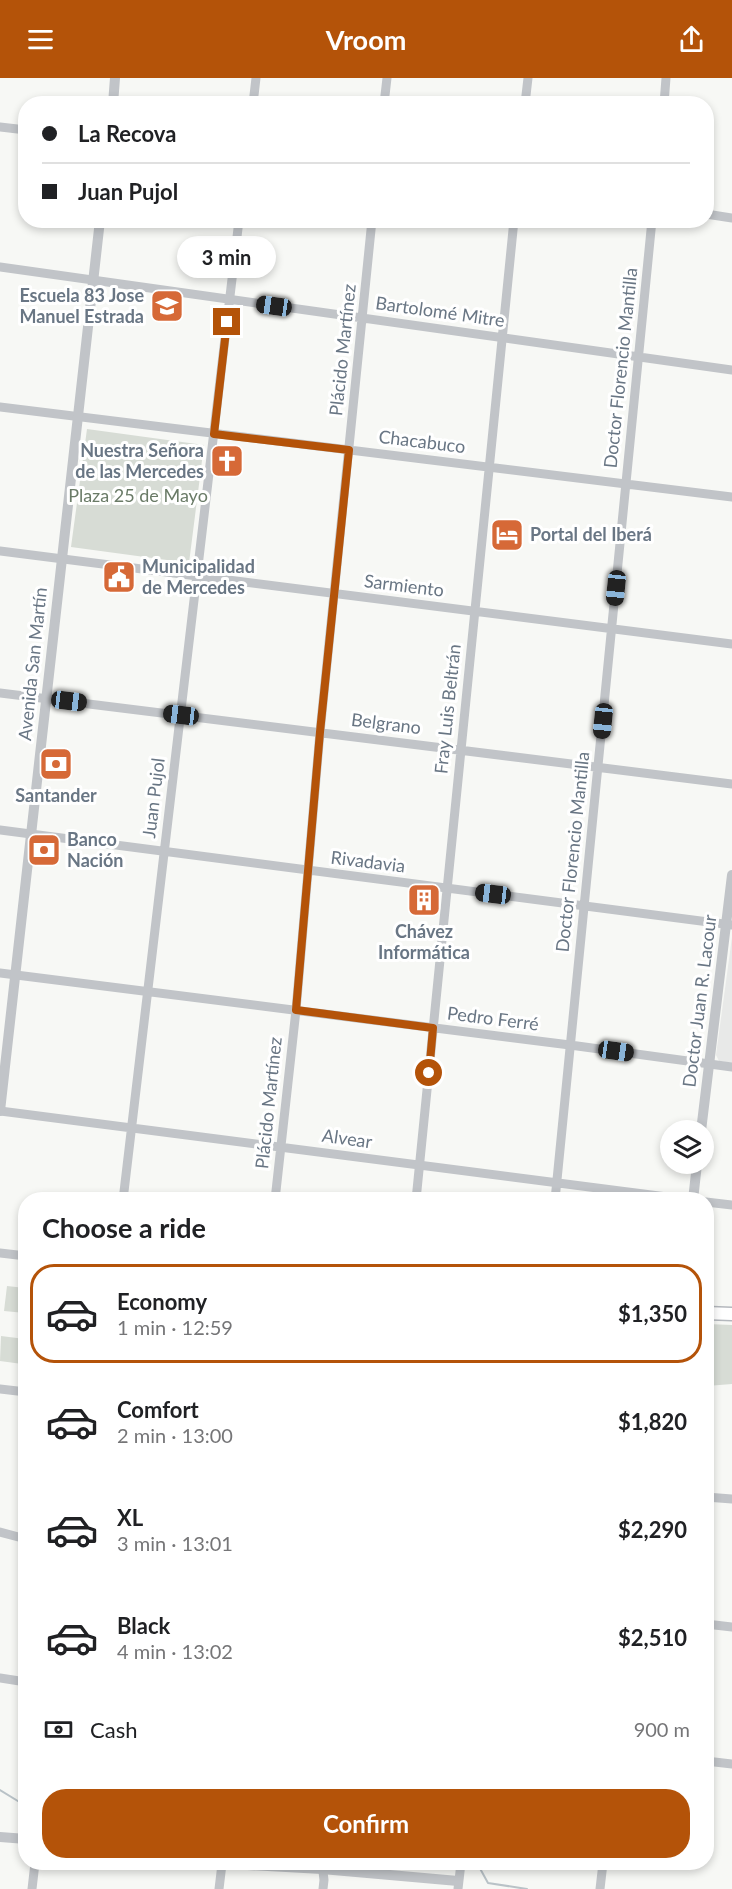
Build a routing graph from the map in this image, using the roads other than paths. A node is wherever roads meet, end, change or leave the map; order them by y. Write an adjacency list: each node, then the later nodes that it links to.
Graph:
1 (115, 78): 6 (street)
2 (256, 78): 7 (street)
3 (387, 78): 8 (street)
4 (528, 78): 9 (street)
5 (666, 78): 10 (street)
6 (113, 96)
7 (254, 96)
8 (385, 96)
9 (526, 96)
10 (665, 96)
11 (0, 127): 12 (street)
12 (18, 129)
13 (714, 215): 14 (street)
14 (732, 218)
15 (98, 228): 21 (street, Avenida San Martín)
16 (238, 228): 22 (street, Juan Pujol)
17 (371, 228): 23 (street, Plácido Martínez)
18 (513, 228): 24 (street, Fray Luis Beltrán)
19 (651, 228): 25 (street, Doctor Florencio Mantilla)
20 (0, 267): 21 (street, Bartolomé Mitre)
21 (93, 280): 22 (street, Bartolomé Mitre); 28 (street, Avenida San Martín)
22 (230, 299): 23 (street, Bartolomé Mitre); 29 (street, Juan Pujol)
23 (362, 318): 24 (street, Bartolomé Mitre); 30 (street, Plácido Martínez)
24 (502, 338): 25 (street, Bartolomé Mitre); 31 (street, Fray Luis Beltrán)
25 (639, 357): 26 (street, Bartolomé Mitre); 32 (street, Doctor Florencio Mantilla)
26 (732, 370)
27 (0, 407): 28 (street, Chacabuco)
28 (78, 417): 29 (street, Chacabuco); 35 (street, Avenida San Martín)
29 (214, 434): 30 (street, Chacabuco); 36 (street, Juan Pujol)
30 (349, 450): 31 (street, Chacabuco); 37 (street, Plácido Martínez)
31 (489, 467): 32 (street, Chacabuco); 38 (street, Fray Luis Beltrán)
32 (626, 484): 33 (street, Chacabuco); 39 (street, Doctor Florencio Mantilla)
33 (732, 497)
34 (0, 551): 35 (street, Sarmiento)
35 (62, 559): 36 (street, Sarmiento); 42 (street, Avenida San Martín)
36 (197, 576): 37 (street, Sarmiento); 43 (street, Juan Pujol)
37 (334, 594): 38 (street, Sarmiento); 44 (street, Plácido Martínez)
38 (475, 612): 39 (street, Sarmiento); 45 (street, Fray Luis Beltrán)
39 (612, 629): 40 (street, Sarmiento); 46 (street, Doctor Florencio Mantilla)
40 (732, 644)
41 (0, 693): 42 (street, Belgrano)
42 (46, 698): 43 (street, Belgrano); 49 (street, Avenida San Martín)
43 (181, 715): 44 (street, Belgrano); 50 (street, Juan Pujol)
44 (320, 732): 45 (street, Belgrano); 51 (street, Plácido Martínez)
45 (461, 750): 46 (street, Belgrano); 53 (street, Fray Luis Beltrán)
46 (598, 767): 47 (street, Belgrano); 54 (street, Doctor Florencio Mantilla)
47 (732, 784)
48 (0, 830): 49 (street, Rivadavia)
49 (31, 833): 50 (street, Rivadavia); 57 (street, Avenida San Martín)
50 (165, 851): 51 (street, Rivadavia); 58 (street, Juan Pujol)
51 (308, 870): 53 (street, Rivadavia); 59 (street, Plácido Martínez)
52 (732, 875): 55 (street, Doctor Juan R. Lacour)
53 (447, 888): 54 (street, Rivadavia); 60 (street, Fray Luis Beltrán)
54 (584, 906): 55 (street, Rivadavia); 61 (street, Doctor Florencio Mantilla)
55 (729, 925): 62 (street, Doctor Juan R. Lacour)
56 (0, 973): 57 (street, Pedro Ferré)
57 (15, 975): 58 (street, Pedro Ferré); 64 (street, Avenida San Martín)
58 (148, 992): 59 (street, Pedro Ferré); 66 (street, Juan Pujol)
59 (296, 1010): 60 (street, Pedro Ferré); 67 (street, Plácido Martínez)
60 (433, 1028): 61 (street, Pedro Ferré); 68 (street, Fray Luis Beltrán)
61 (570, 1045): 62 (street, Pedro Ferré); 70 (street, Doctor Florencio Mantilla)
62 (709, 1064): 63 (street, Pedro Ferré); 65 (street, Doctor Juan R. Lacour)
63 (732, 1067)
64 (0, 1111): 66 (street, Alvear)
65 (702, 1120)
66 (132, 1128): 67 (street, Alvear); 71 (street, Juan Pujol)
67 (281, 1147): 68 (street, Alvear); 72 (street, Plácido Martínez)
68 (420, 1165): 70 (street, Alvear); 73 (street, Fray Luis Beltrán)
69 (695, 1174): 76 (street)
70 (557, 1183): 74 (street, Doctor Florencio Mantilla); 75 (street, Alvear)
71 (124, 1192)
72 (277, 1192)
73 (417, 1192)
74 (556, 1192)
75 (628, 1192)
76 (692, 1192)
77 (714, 1203): 78 (street)
78 (732, 1205)
79 (0, 1253): 80 (street)
80 (18, 1255)
81 (714, 1313): 82 (main road)
82 (732, 1314)
83 (0, 1389): 84 (street)
84 (18, 1391)
85 (714, 1498): 86 (street)
86 (729, 1500)
87 (0, 1532): 88 (street)
88 (18, 1537)
89 (714, 1625): 90 (street)
90 (732, 1627)
91 (0, 1678): 92 (street)
92 (18, 1681)
93 (714, 1762): 94 (street)
94 (732, 1764)
95 (0, 1837): 96 (street)
96 (18, 1838)
97 (34, 1870): 104 (street)
98 (217, 1870): 105 (street)
99 (322, 1870): 106 (street)
100 (351, 1870): 103 (street)
101 (459, 1870): 103 (street)
102 (602, 1870): 107 (street)
103 (458, 1885)
104 (32, 1889)
105 (219, 1889)
106 (323, 1889)
107 (600, 1889)

